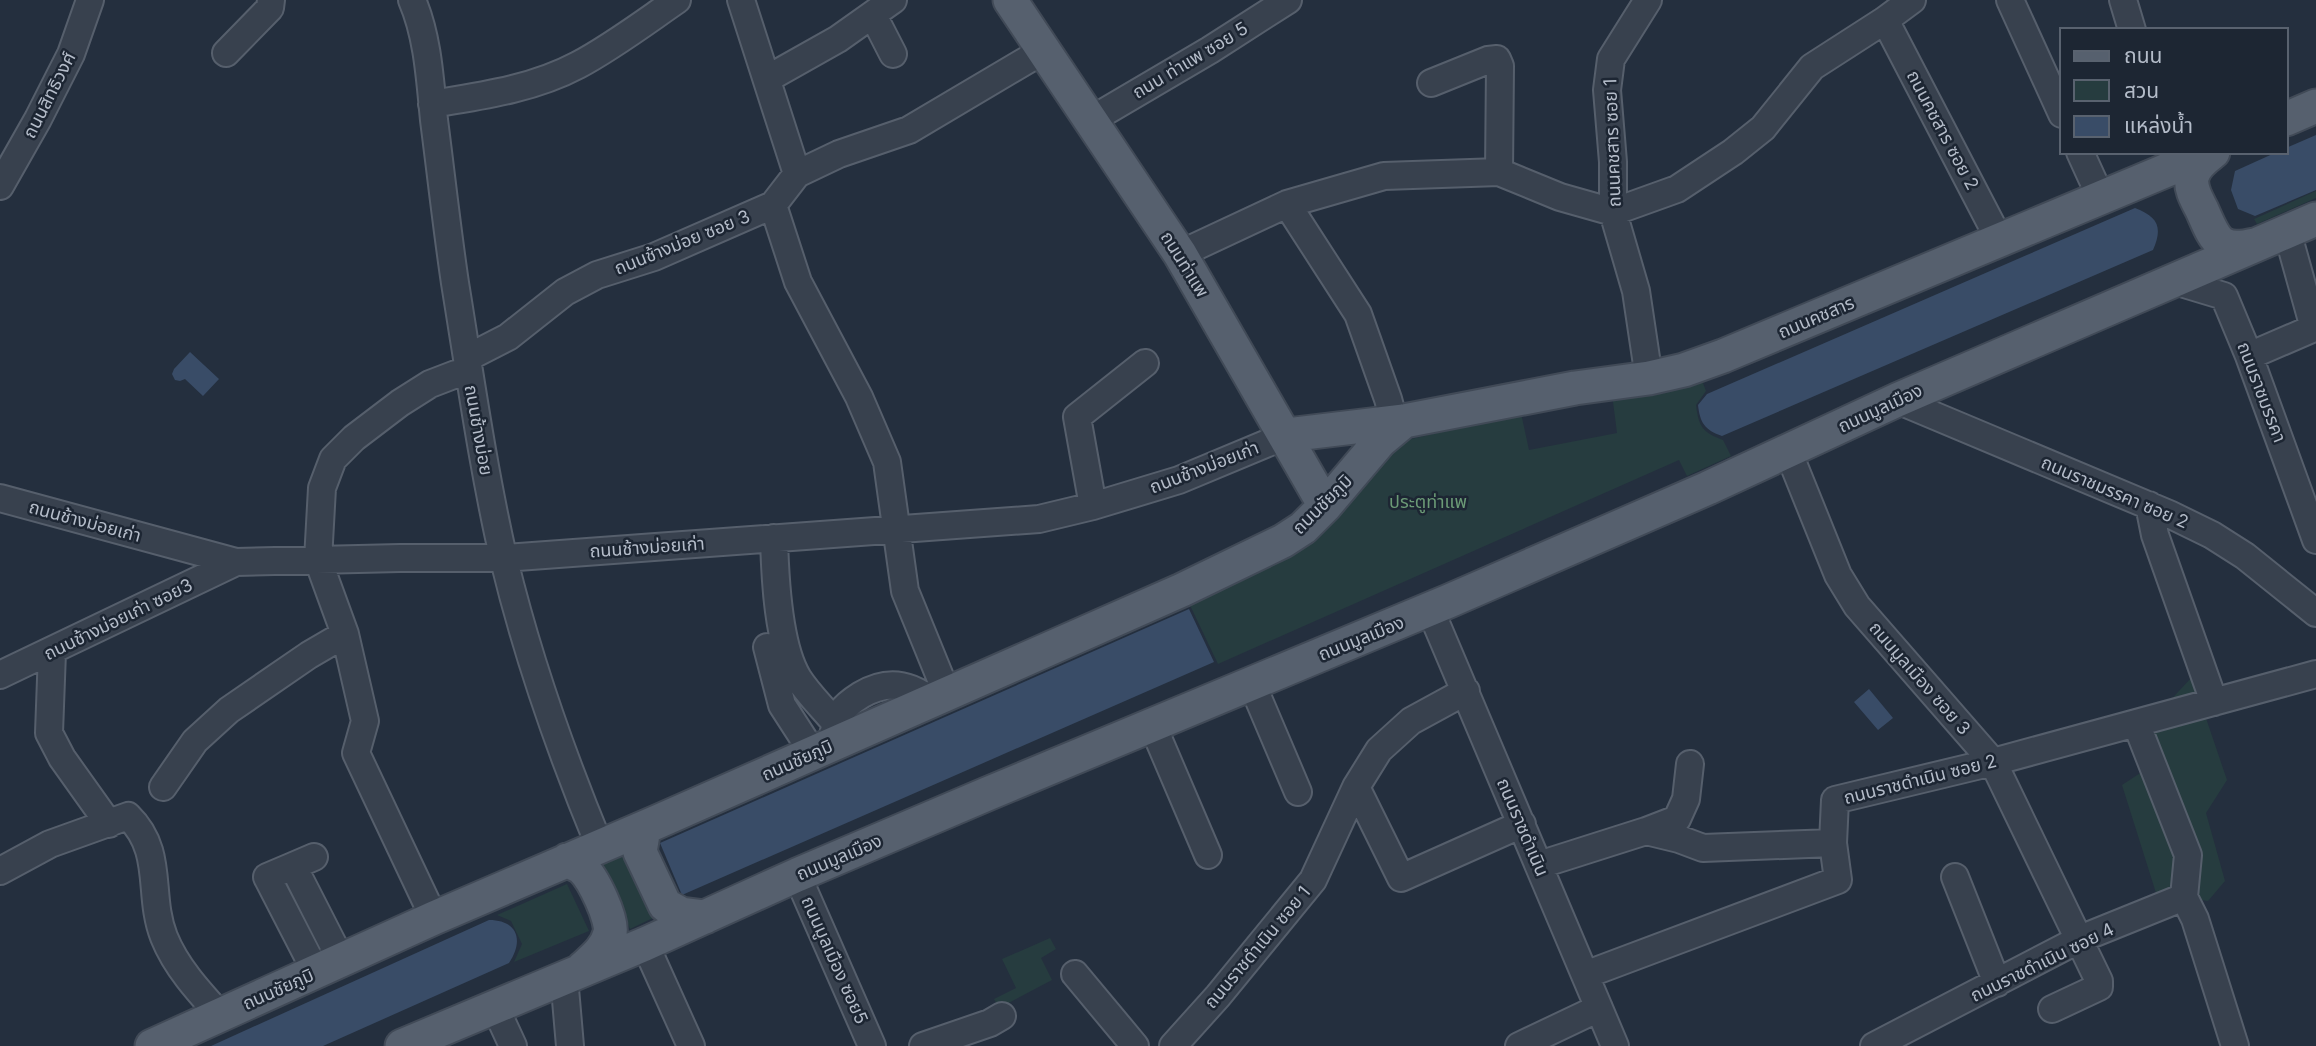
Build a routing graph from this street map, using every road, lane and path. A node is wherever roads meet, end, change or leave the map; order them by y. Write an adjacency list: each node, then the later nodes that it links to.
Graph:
1 (90, 0): 31 (street, ถนนสิทธิวงศ์)
2 (271, 0): 16 (street)
3 (412, 0): 20 (street, ถนนช้างม่อย)
4 (677, 0): 20 (street)
5 (741, 0): 18 (street)
6 (1010, 0): 15 (main road, ถนนท่าแพ)
7 (1288, 0): 24 (street, ถนน ท่าแพ ซอย 5)
8 (1648, 0): 35 (street, ถนนคชสาร ซอย 1)
9 (1912, 0): 13 (street)
10 (2010, 0): 22 (street)
11 (2123, 0): 14 (street)
12 (883, 8): 17 (street); 18 (street)
13 (1885, 20): 35 (street); 37 (street, ถนนคชสาร ซอย 2)
14 (2131, 28)
15 (1044, 50): 24 (main road, ถนนท่าแพ); 30 (street, ถนนช้างม่อย ซอย 3)
16 (226, 52)
17 (893, 54)
18 (767, 79): 30 (street)
19 (1431, 83): 29 (street)
20 (432, 104): 43 (street, ถนนช้างม่อย)
21 (2316, 106): 23 (main road)
22 (2060, 110)
23 (2288, 118)
24 (1091, 120): 39 (main road, ถนนท่าแพ)
25 (2081, 154): 32 (street)
26 (2205, 154): 28 (main road, ถนนคชสาร)
27 (2210, 154): 38 (main road)
28 (2164, 166): 32 (main road, ถนนคชสาร); 40 (main road)
29 (1499, 172): 33 (street); 35 (street)
30 (797, 174): 34 (street, ถนนช้างม่อย ซอย 3)
31 (0, 186)
32 (2101, 198): 37 (main road, ถนนคชสาร)
33 (1287, 204): 39 (street); 46 (street)
34 (773, 205): 43 (street, ถนนช้างม่อย ซอย 3); 53 (street)
35 (1613, 212): 44 (street, ถนนคชสาร ซอย 1)
36 (2302, 225): 38 (main road, ถนนมูลเมือง); 41 (street)
37 (2000, 240): 44 (main road, ถนนคชสาร)
38 (2254, 245): 40 (main road, ถนนมูลเมือง)
39 (1180, 254): 47 (main road, ถนนท่าแพ)
40 (2171, 281): 41 (street, ถนนราชมรรคา); 45 (main road, ถนนมูลเมือง)
41 (2249, 356): 55 (street, ถนนราชมรรคา)
42 (1145, 363): 51 (street)
43 (468, 365): 56 (street, ถนนช้างม่อย); 57 (street, ถนนช้างม่อย ซอย 3)
44 (1649, 378): 46 (main road, ถนนคชสาร)
45 (1896, 400): 48 (main road, ถนนมูลเมือง); 50 (street, ถนนราชมรรคา ซอย 2)
46 (1399, 421): 47 (main road); 52 (main road, ถนนชัยภูมิ)
47 (1287, 435): 51 (street, ถนนช้างม่อยเก่า); 52 (main road, ถนนท่าแพ)
48 (1788, 451): 59 (main road, ถนนมูลเมือง); 73 (street, ถนนมูลเมือง ซอย 3)
49 (0, 498): 58 (street, ถนนช้างม่อยเก่า)
50 (2148, 505): 60 (street, ถนนราชมรรคา ซอย 2); 69 (street)
51 (1093, 506): 53 (street, ถนนช้างม่อยเก่า)
52 (1325, 506): 67 (main road, ถนนชัยภูมิ)
53 (895, 530): 54 (street, ถนนช้างม่อยเก่า); 67 (street)
54 (774, 538): 56 (street, ถนนช้างม่อยเก่า); 72 (street)
55 (2316, 540)
56 (504, 558): 57 (street, ถนนช้างม่อยเก่า); 83 (street, ถนนช้างม่อย)
57 (318, 560): 58 (street, ถนนช้างม่อยเก่า); 61 (street)
58 (236, 562): 63 (street, ถนนช้างม่อยเก่า ซอย3)
59 (1430, 609): 66 (street, ถนนราชดำเนิน); 71 (main road, ถนนมูลเมือง)
60 (2316, 613)
61 (345, 634): 75 (street); 93 (street)
62 (768, 647): 72 (street)
63 (52, 652): 65 (street, ถนนช้างม่อยเก่า ซอย3); 78 (street)
64 (2316, 674): 69 (street, ถนนราชดำเนิน ซอย 2)
65 (0, 676)
66 (1466, 691): 76 (street, ถนนราชดำเนิน ซอย 1); 79 (street, ถนนราชดำเนิน)
67 (939, 698): 72 (main road, ถนนชัยภูมิ)
68 (1258, 698): 77 (street)
69 (2214, 702): 70 (street, ถนนราชดำเนิน ซอย 2)
70 (2136, 723): 73 (street, ถนนราชดำเนิน ซอย 2); 91 (street)
71 (1152, 724): 84 (street); 89 (main road, ถนนมูลเมือง)
72 (827, 740): 80 (main road, ถนนชัยภูมิ)
73 (1993, 762): 82 (street, ถนนราชดำเนิน ซอย 2); 94 (street, ถนนมูลเมือง ซอย 3)
74 (1690, 764): 81 (street)
75 (163, 787)
76 (1356, 787): 79 (street); 114 (street, ถนนราชดำเนิน ซอย 1)
77 (1298, 792)
78 (119, 820): 88 (street); 104 (street)
79 (1522, 824): 87 (street, ถนนราชดำเนิน)
80 (644, 828): 83 (main road, ถนนชัยภูมิ); 92 (main road)
81 (1646, 831): 82 (street); 87 (street)
82 (1833, 843): 99 (street)
83 (600, 847): 85 (main road, ถนนชัยภูมิ)
84 (1208, 855)
85 (567, 860): 93 (main road, ถนนชัยภูมิ); 97 (main road)
86 (303, 861): 96 (street)
87 (1539, 865): 99 (street, ถนนราชดำเนิน)
88 (0, 871)
89 (797, 875): 92 (main road, ถนนมูลเมือง); 111 (street, ถนนมูลเมือง ซอย5)
90 (1955, 877): 100 (street)
91 (2184, 897): 94 (street, ถนนราชดำเนิน ซอย 4); 118 (street)
92 (705, 917): 95 (main road, ถนนมูลเมือง)
93 (434, 918): 96 (main road, ถนนชัยภูมิ)
94 (2080, 939): 100 (street, ถนนราชดำเนิน ซอย 4); 103 (street, ถนนมูลเมือง ซอย 3)
95 (645, 944): 97 (main road, ถนนมูลเมือง); 110 (street)
96 (329, 966): 104 (main road, ถนนชัยภูมิ)
97 (572, 974): 101 (main road, ถนนมูลเมือง); 109 (street)
98 (1075, 974): 113 (street)
99 (1585, 975): 102 (street, ถนนราชดำเนิน)
100 (1997, 983): 117 (street, ถนนราชดำเนิน ซอย 4)
101 (495, 1007): 107 (main road, ถนนมูลเมือง); 108 (street)
102 (1599, 1008): 115 (street); 116 (street, ถนนราชดำเนิน)
103 (2052, 1009)
104 (220, 1015): 106 (main road, ถนนชัยภูมิ)
105 (1002, 1016): 112 (street)
106 (152, 1046)
107 (402, 1046)
108 (513, 1046)
109 (570, 1046)
110 (691, 1046)
111 (872, 1046)
112 (923, 1046)
113 (1135, 1046)
114 (1173, 1046)
115 (1519, 1046)
116 (1615, 1046)
117 (1874, 1046)
118 (2235, 1046)

